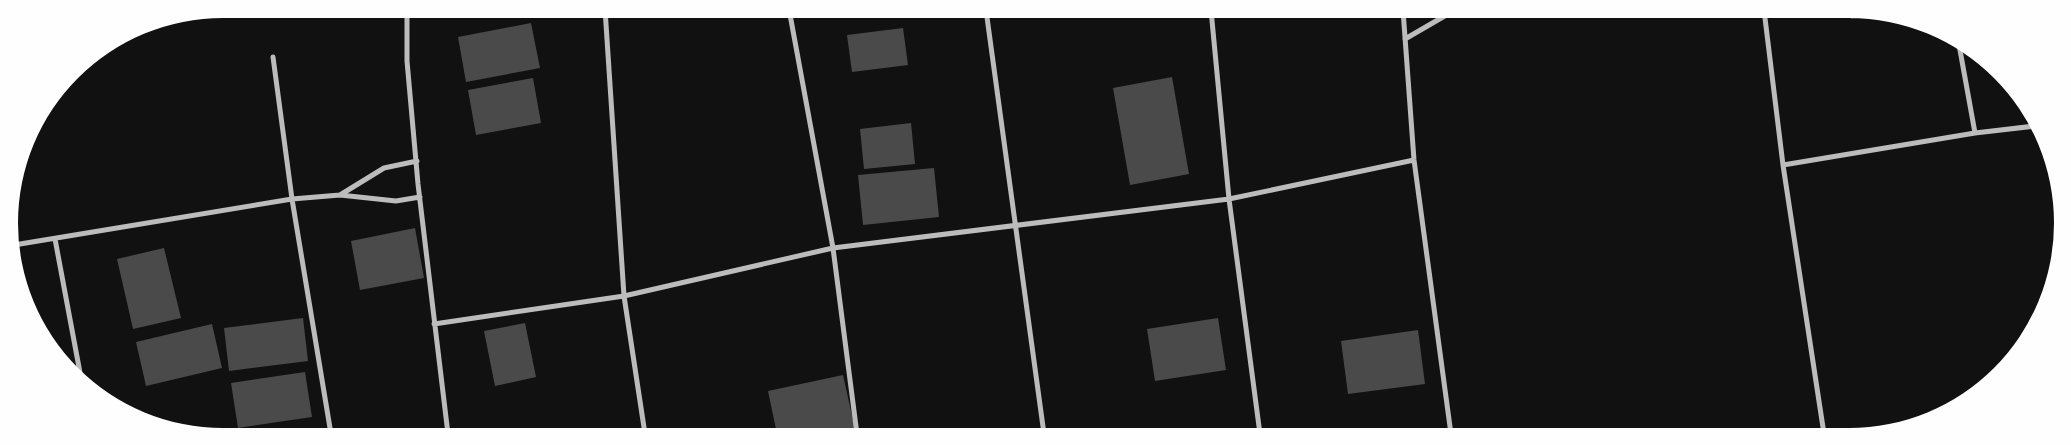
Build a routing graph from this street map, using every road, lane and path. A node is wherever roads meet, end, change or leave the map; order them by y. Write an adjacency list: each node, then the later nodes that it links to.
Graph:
1 (407, 18): 15 (street)
2 (606, 18): 25 (street)
3 (791, 18): 24 (street)
4 (987, 18): 21 (street)
5 (1212, 18): 20 (street)
6 (1404, 18): 9 (street)
7 (1442, 18): 9 (street)
8 (1765, 18): 16 (street)
9 (1405, 39): 14 (street)
10 (1960, 51): 13 (street)
11 (273, 57): 19 (street)
12 (2029, 127): 13 (street)
13 (1975, 133): 16 (street)
14 (1414, 160): 20 (street); 34 (street)
15 (417, 161): 17 (street); 18 (street)
16 (1783, 165): 35 (street)
17 (340, 195): 18 (street); 19 (street)
18 (420, 197): 26 (street)
19 (292, 199): 22 (street); 28 (street)
20 (1229, 199): 21 (street); 33 (street)
21 (1016, 226): 24 (street); 32 (street)
22 (55, 239): 23 (street); 27 (street)
23 (19, 244)
24 (834, 248): 25 (street); 31 (street)
25 (624, 296): 26 (street); 30 (street)
26 (434, 324): 29 (street)
27 (79, 368)
28 (330, 428)
29 (447, 428)
30 (644, 428)
31 (856, 428)
32 (1043, 428)
33 (1259, 428)
34 (1450, 428)
35 (1823, 428)

